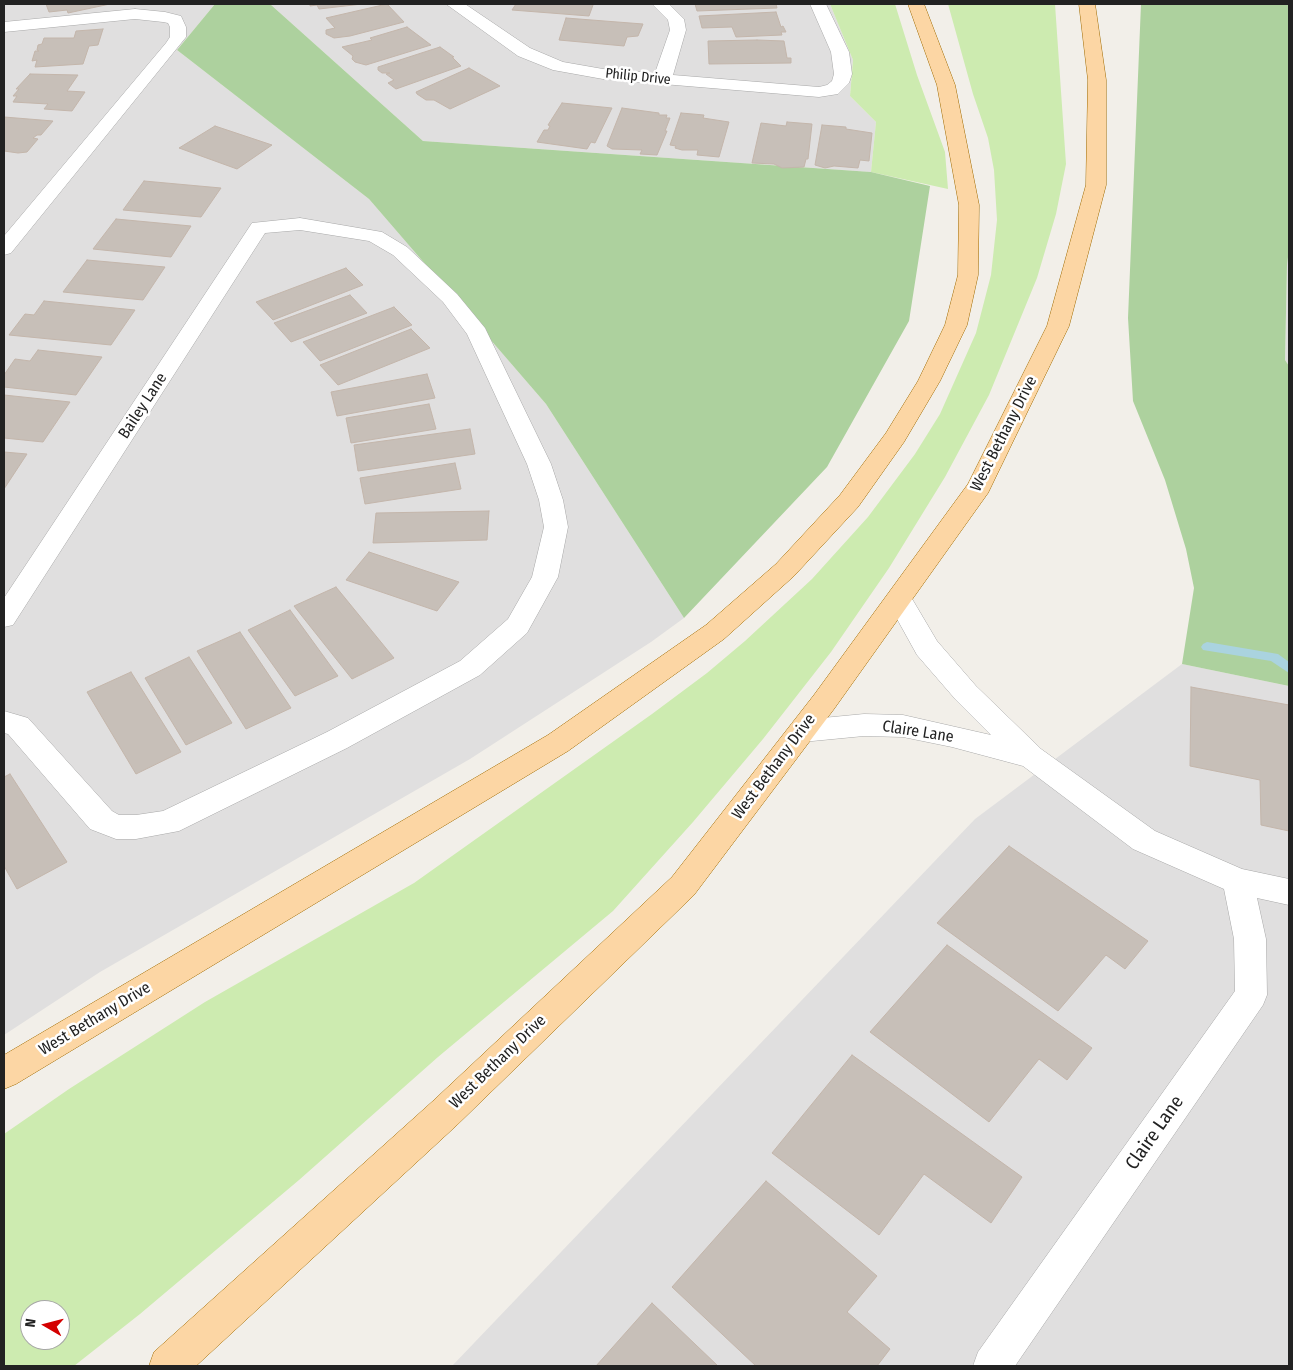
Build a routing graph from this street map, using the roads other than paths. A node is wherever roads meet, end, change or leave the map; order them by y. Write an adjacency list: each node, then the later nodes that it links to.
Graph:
1 (660, 4): 7 (street)
2 (818, 4): 7 (street, Philip Drive)
3 (916, 4): 16 (main road, West Bethany Drive)
4 (1087, 4): 9 (main road, West Bethany Drive)
5 (458, 5): 7 (street, Philip Drive)
6 (4, 27): 8 (street)
7 (662, 80)
8 (4, 249)
9 (899, 599): 12 (main road, West Bethany Drive); 13 (street, Claire Lane)
10 (4, 618): 11 (street, Bailey Lane)
11 (4, 722)
12 (802, 731): 13 (street, Claire Lane); 17 (main road, West Bethany Drive)
13 (1031, 757): 14 (street, Claire Lane)
14 (1238, 880): 15 (street, Claire Lane); 18 (street, Claire Lane)
15 (1289, 892)
16 (4, 1073)
17 (168, 1366)
18 (992, 1366)

